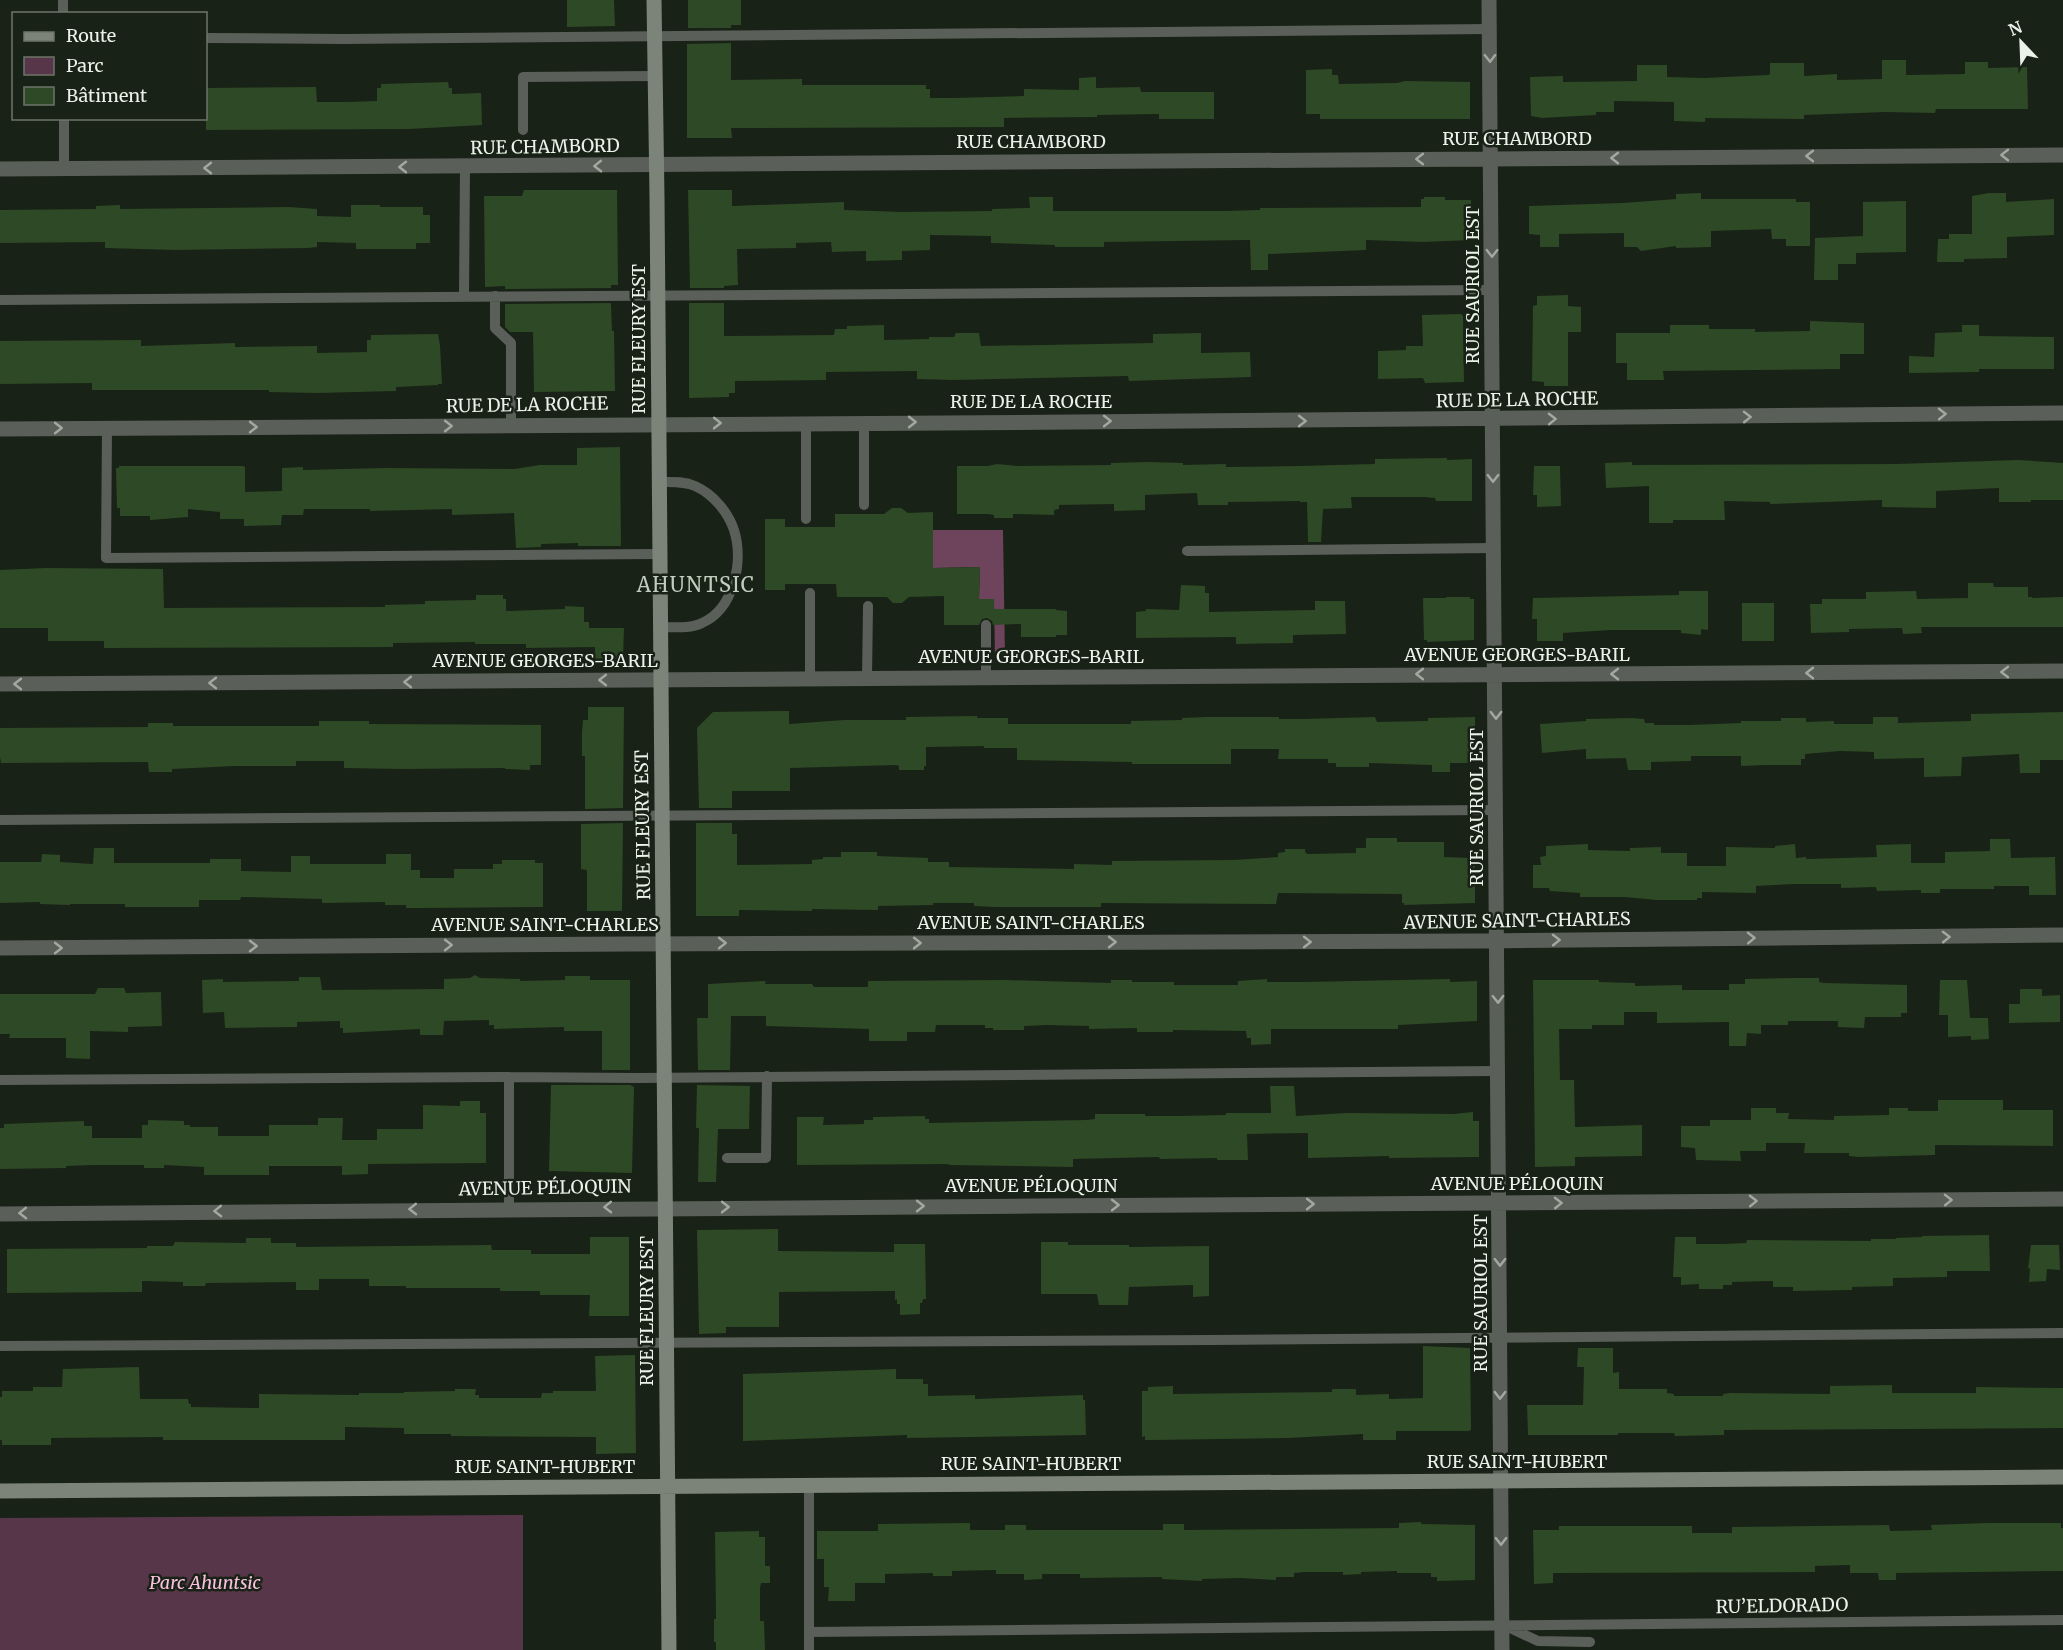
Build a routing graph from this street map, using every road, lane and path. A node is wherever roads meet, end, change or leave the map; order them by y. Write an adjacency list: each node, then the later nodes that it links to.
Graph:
1 (654, 0): 4 (main road, RUE FLEURY EST)
2 (1490, 0): 3 (street, RUE SAURIOL EST)
3 (1490, 29): 4 (lane); 10 (street, RUE SAURIOL EST, one-way to 10)
4 (654, 36): 5 (lane); 6 (main road, RUE FLEURY EST)
5 (207, 38)
6 (654, 76): 8 (lane); 11 (main road, RUE FLEURY EST)
7 (64, 120): 13 (lane)
8 (523, 130)
9 (2063, 155): 10 (street, RUE CHAMBORD, one-way to 10)
10 (1492, 158): 11 (street, RUE CHAMBORD, one-way to 11); 15 (street, RUE SAURIOL EST, one-way to 15)
11 (656, 165): 12 (street, RUE CHAMBORD, one-way to 12); 16 (main road, RUE FLEURY EST)
12 (465, 167): 13 (street, RUE CHAMBORD, one-way to 13); 17 (lane)
13 (64, 168): 14 (street, RUE CHAMBORD)
14 (0, 169)
15 (1492, 290): 16 (lane); 21 (street, RUE SAURIOL EST)
16 (658, 295): 18 (lane); 23 (main road, RUE FLEURY EST)
17 (464, 296): 18 (lane); 19 (lane)
18 (495, 296): 25 (lane)
19 (0, 300)
20 (2063, 413): 21 (street, RUE DE LA ROCHE, one-way to 20)
21 (1493, 420): 22 (street, RUE DE LA ROCHE, one-way to 21); 31 (street, RUE SAURIOL EST, one-way to 31)
22 (864, 422): 24 (street, RUE DE LA ROCHE); 29 (lane)
23 (658, 423): 24 (street, RUE DE LA ROCHE, one-way to 24); 25 (street, RUE DE LA ROCHE); 28 (main road, RUE FLEURY EST)
24 (806, 423): 30 (lane)
25 (511, 425): 26 (street, RUE DE LA ROCHE, one-way to 25)
26 (107, 428): 27 (street, RUE DE LA ROCHE, one-way to 26); 33 (lane)
27 (0, 429)
28 (659, 482): 33 (main road, RUE FLEURY EST); 37 (lane)
29 (864, 505)
30 (806, 519)
31 (1494, 548): 32 (lane); 39 (street, RUE SAURIOL EST)
32 (1187, 551)
33 (660, 554): 37 (main road, RUE FLEURY EST)
34 (810, 593): 41 (lane)
35 (868, 606): 42 (lane)
36 (986, 625): 40 (lane)
37 (661, 627): 43 (main road, RUE FLEURY EST)
38 (2063, 671): 39 (street, AVENUE GEORGES-BARIL, one-way to 39)
39 (1496, 674): 40 (street, AVENUE GEORGES-BARIL, one-way to 40); 45 (street, RUE SAURIOL EST, one-way to 45)
40 (986, 677): 42 (street, AVENUE GEORGES-BARIL)
41 (810, 678): 42 (street, AVENUE GEORGES-BARIL); 43 (street, AVENUE GEORGES-BARIL)
42 (867, 678)
43 (661, 680): 44 (street, AVENUE GEORGES-BARIL, one-way to 44); 46 (main road, RUE FLEURY EST)
44 (0, 684)
45 (1496, 810): 46 (lane); 49 (street, RUE SAURIOL EST)
46 (662, 814): 47 (lane); 50 (main road, RUE FLEURY EST)
47 (0, 820)
48 (2063, 935): 49 (street, AVENUE SAINT-CHARLES, one-way to 48)
49 (1497, 941): 50 (street, AVENUE SAINT-CHARLES, one-way to 49); 52 (street, RUE SAURIOL EST, one-way to 52)
50 (664, 944): 51 (street, AVENUE SAINT-CHARLES, one-way to 50); 55 (main road, RUE FLEURY EST)
51 (0, 948)
52 (1498, 1071): 53 (lane); 59 (street, RUE SAURIOL EST)
53 (767, 1076): 55 (lane); 57 (lane)
54 (509, 1077): 55 (lane); 56 (lane); 61 (lane)
55 (664, 1078): 60 (main road, RUE FLEURY EST)
56 (0, 1080)
57 (728, 1158)
58 (2063, 1199): 59 (street, AVENUE PÉLOQUIN, one-way to 58)
59 (1500, 1203): 60 (street, AVENUE PÉLOQUIN, one-way to 59); 64 (street, RUE SAURIOL EST, one-way to 64)
60 (666, 1207): 61 (street, AVENUE PÉLOQUIN, one-way to 61); 65 (main road, RUE FLEURY EST)
61 (509, 1208): 62 (street, AVENUE PÉLOQUIN, one-way to 62)
62 (0, 1214)
63 (2063, 1333): 64 (lane)
64 (1500, 1336): 65 (lane); 68 (street, RUE SAURIOL EST, one-way to 68)
65 (667, 1342): 66 (lane); 70 (main road, RUE FLEURY EST)
66 (0, 1346)
67 (2063, 1477): 68 (main road, RUE SAINT-HUBERT)
68 (1500, 1482): 69 (main road, RUE SAINT-HUBERT); 73 (street, RUE SAURIOL EST, one-way to 73)
69 (809, 1485): 70 (main road, RUE SAINT-HUBERT); 74 (lane)
70 (668, 1486): 71 (main road, RUE SAINT-HUBERT); 76 (main road, RUE FLEURY EST)
71 (0, 1491)
72 (2063, 1620): 73 (lane, RU’ELDORADO)
73 (1502, 1625): 74 (lane, RU’ELDORADO); 75 (lane); 78 (street, RUE SAURIOL EST)
74 (809, 1632): 77 (lane)
75 (1590, 1642)
76 (669, 1650)
77 (809, 1650)
78 (1502, 1650)

